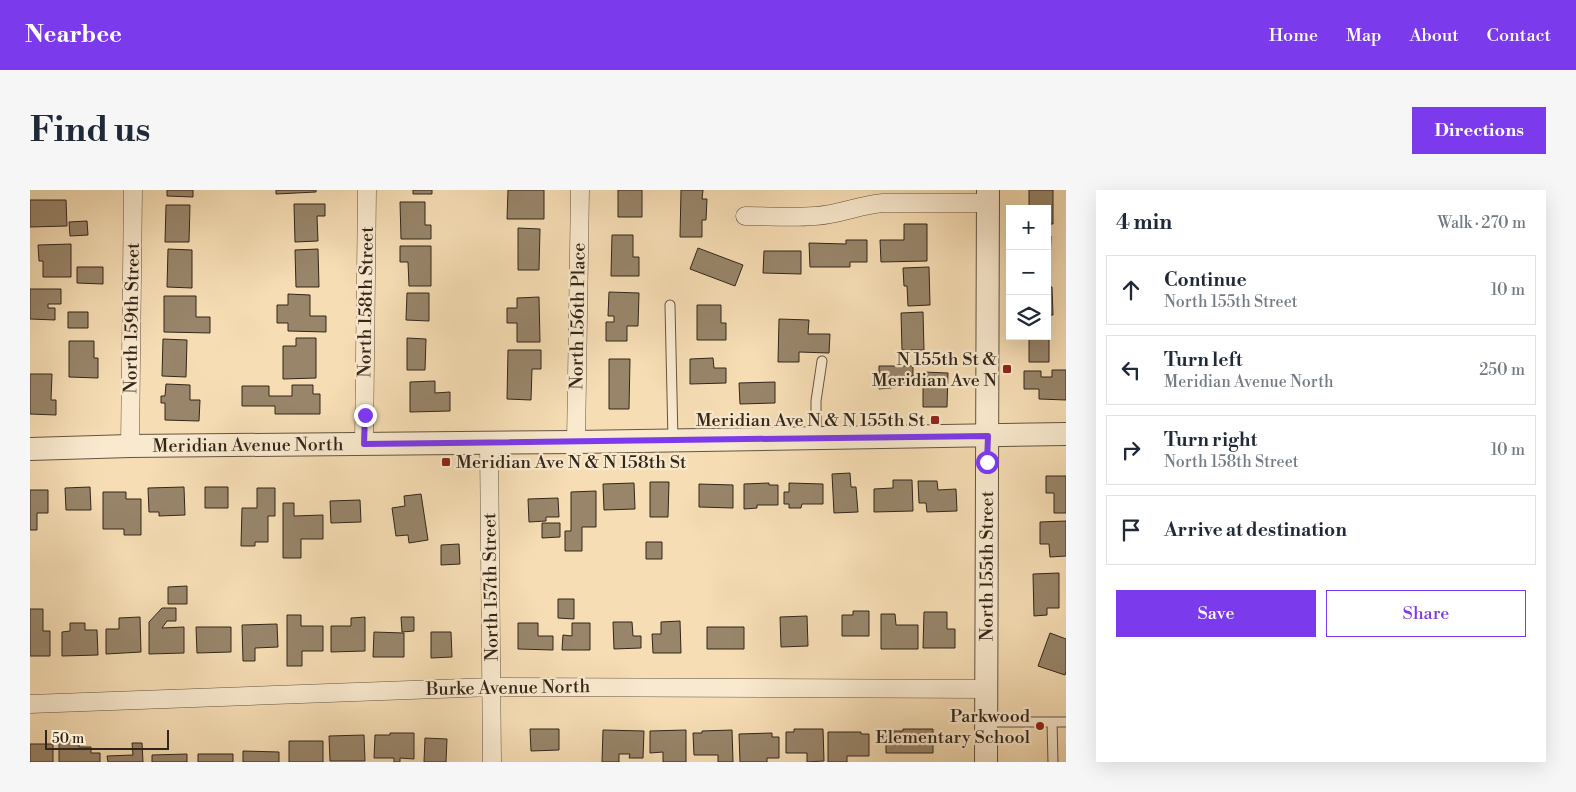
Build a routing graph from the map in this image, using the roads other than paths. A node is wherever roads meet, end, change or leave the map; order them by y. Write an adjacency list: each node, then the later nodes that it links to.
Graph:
1 (133, 190): 15 (street, North 159th Street)
2 (367, 190): 14 (street, North 158th Street)
3 (580, 190): 12 (street, North 156th Place)
4 (988, 196): 5 (street); 9 (street, North 155th Street)
5 (745, 216)
6 (670, 305): 11 (lane)
7 (822, 361): 10 (lane)
8 (1066, 434): 9 (street, Meridian Avenue North)
9 (988, 436): 10 (street, Meridian Avenue North); 18 (street, North 155th Street)
10 (816, 438): 11 (street, Meridian Avenue North)
11 (673, 440): 12 (street, Meridian Avenue North)
12 (576, 442): 13 (street, Meridian Avenue North)
13 (489, 443): 14 (street, Meridian Avenue North); 17 (street, North 157th Street)
14 (364, 444): 15 (street, Meridian Avenue North)
15 (130, 446): 16 (street, Meridian Avenue North)
16 (30, 449)
17 (492, 687): 18 (street, Burke Avenue North); 19 (street, Burke Avenue North); 23 (street, North 157th Street)
18 (986, 689): 20 (street, North 155th Street)
19 (30, 704)
20 (986, 722): 21 (lane); 24 (street, North 155th Street)
21 (1052, 722): 22 (lane); 25 (lane)
22 (1066, 722)
23 (492, 762)
24 (986, 762)
25 (1053, 762)

